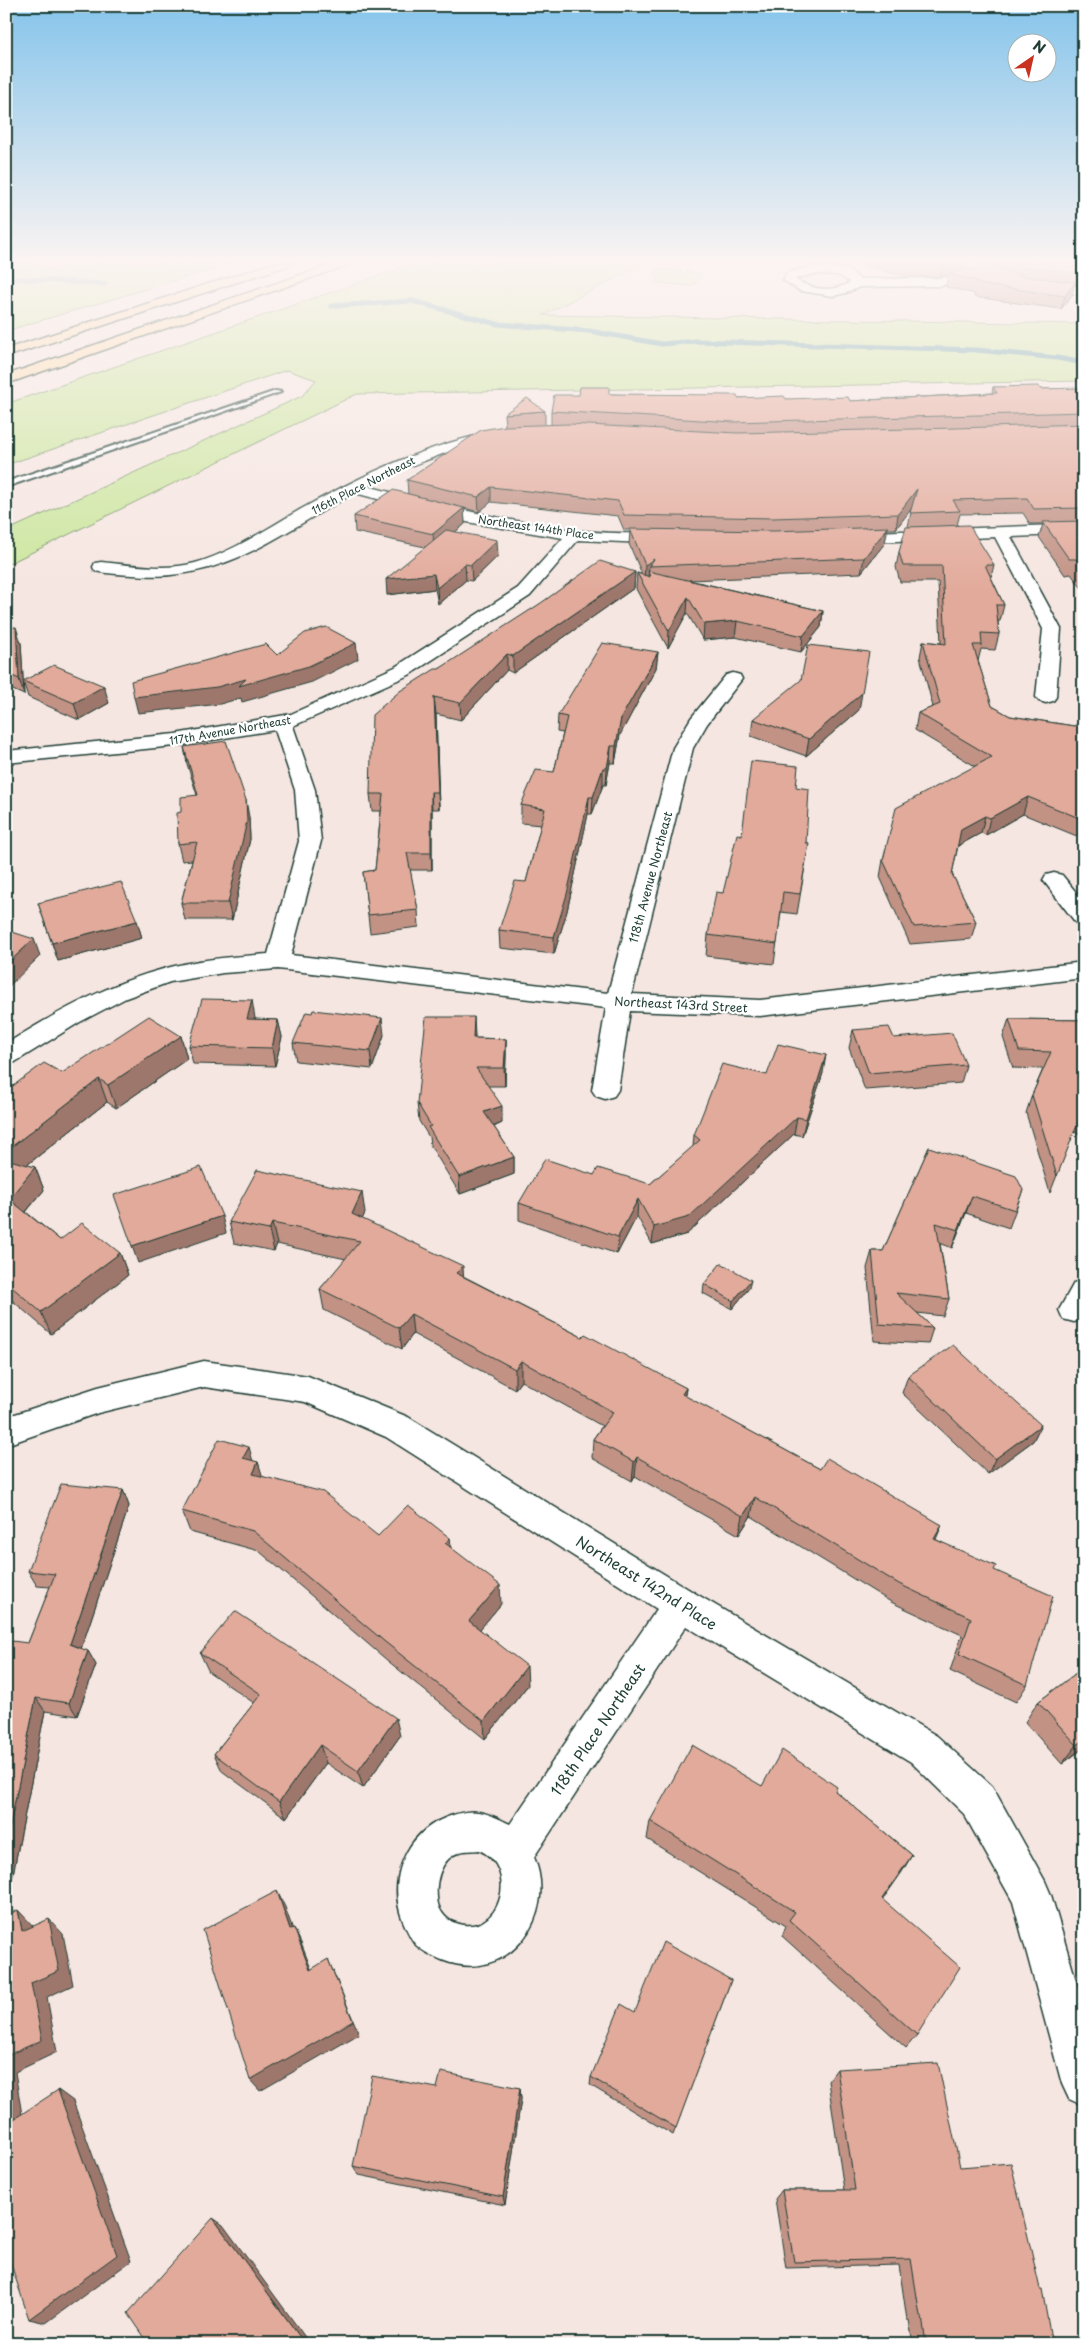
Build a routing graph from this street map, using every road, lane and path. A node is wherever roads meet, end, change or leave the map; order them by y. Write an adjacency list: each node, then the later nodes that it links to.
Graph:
1 (28, 373): 2 (highway)
2 (6, 380)
3 (278, 392): 5 (lane)
4 (518, 433): 6 (street, 116th Place Northeast)
5 (6, 485)
6 (352, 487): 9 (street, Northeast 144th Place); 12 (street, 116th Place Northeast)
7 (1084, 529): 8 (street)
8 (1001, 533): 10 (street); 14 (street)
9 (574, 535): 11 (street, Northeast 144th Place); 15 (street, 117th Avenue Northeast)
10 (829, 538)
11 (687, 540)
12 (101, 567)
13 (733, 679): 21 (street, 118th Avenue Northeast)
14 (1046, 697)
15 (282, 723): 16 (street, 117th Avenue Northeast); 19 (street)
16 (6, 757)
17 (1054, 880): 18 (street)
18 (1084, 918)
19 (278, 962): 21 (street, Northeast 143rd Street); 22 (street, Northeast 143rd Street)
20 (1084, 970): 21 (street, Northeast 143rd Street)
21 (620, 1002): 23 (street, 118th Avenue Northeast)
22 (6, 1056)
23 (605, 1090)
24 (6, 1431): 25 (street, Northeast 142nd Place)
25 (681, 1604): 26 (street, 118th Place Northeast); 27 (street, Northeast 142nd Place)
26 (513, 1854)
27 (1084, 2084)

